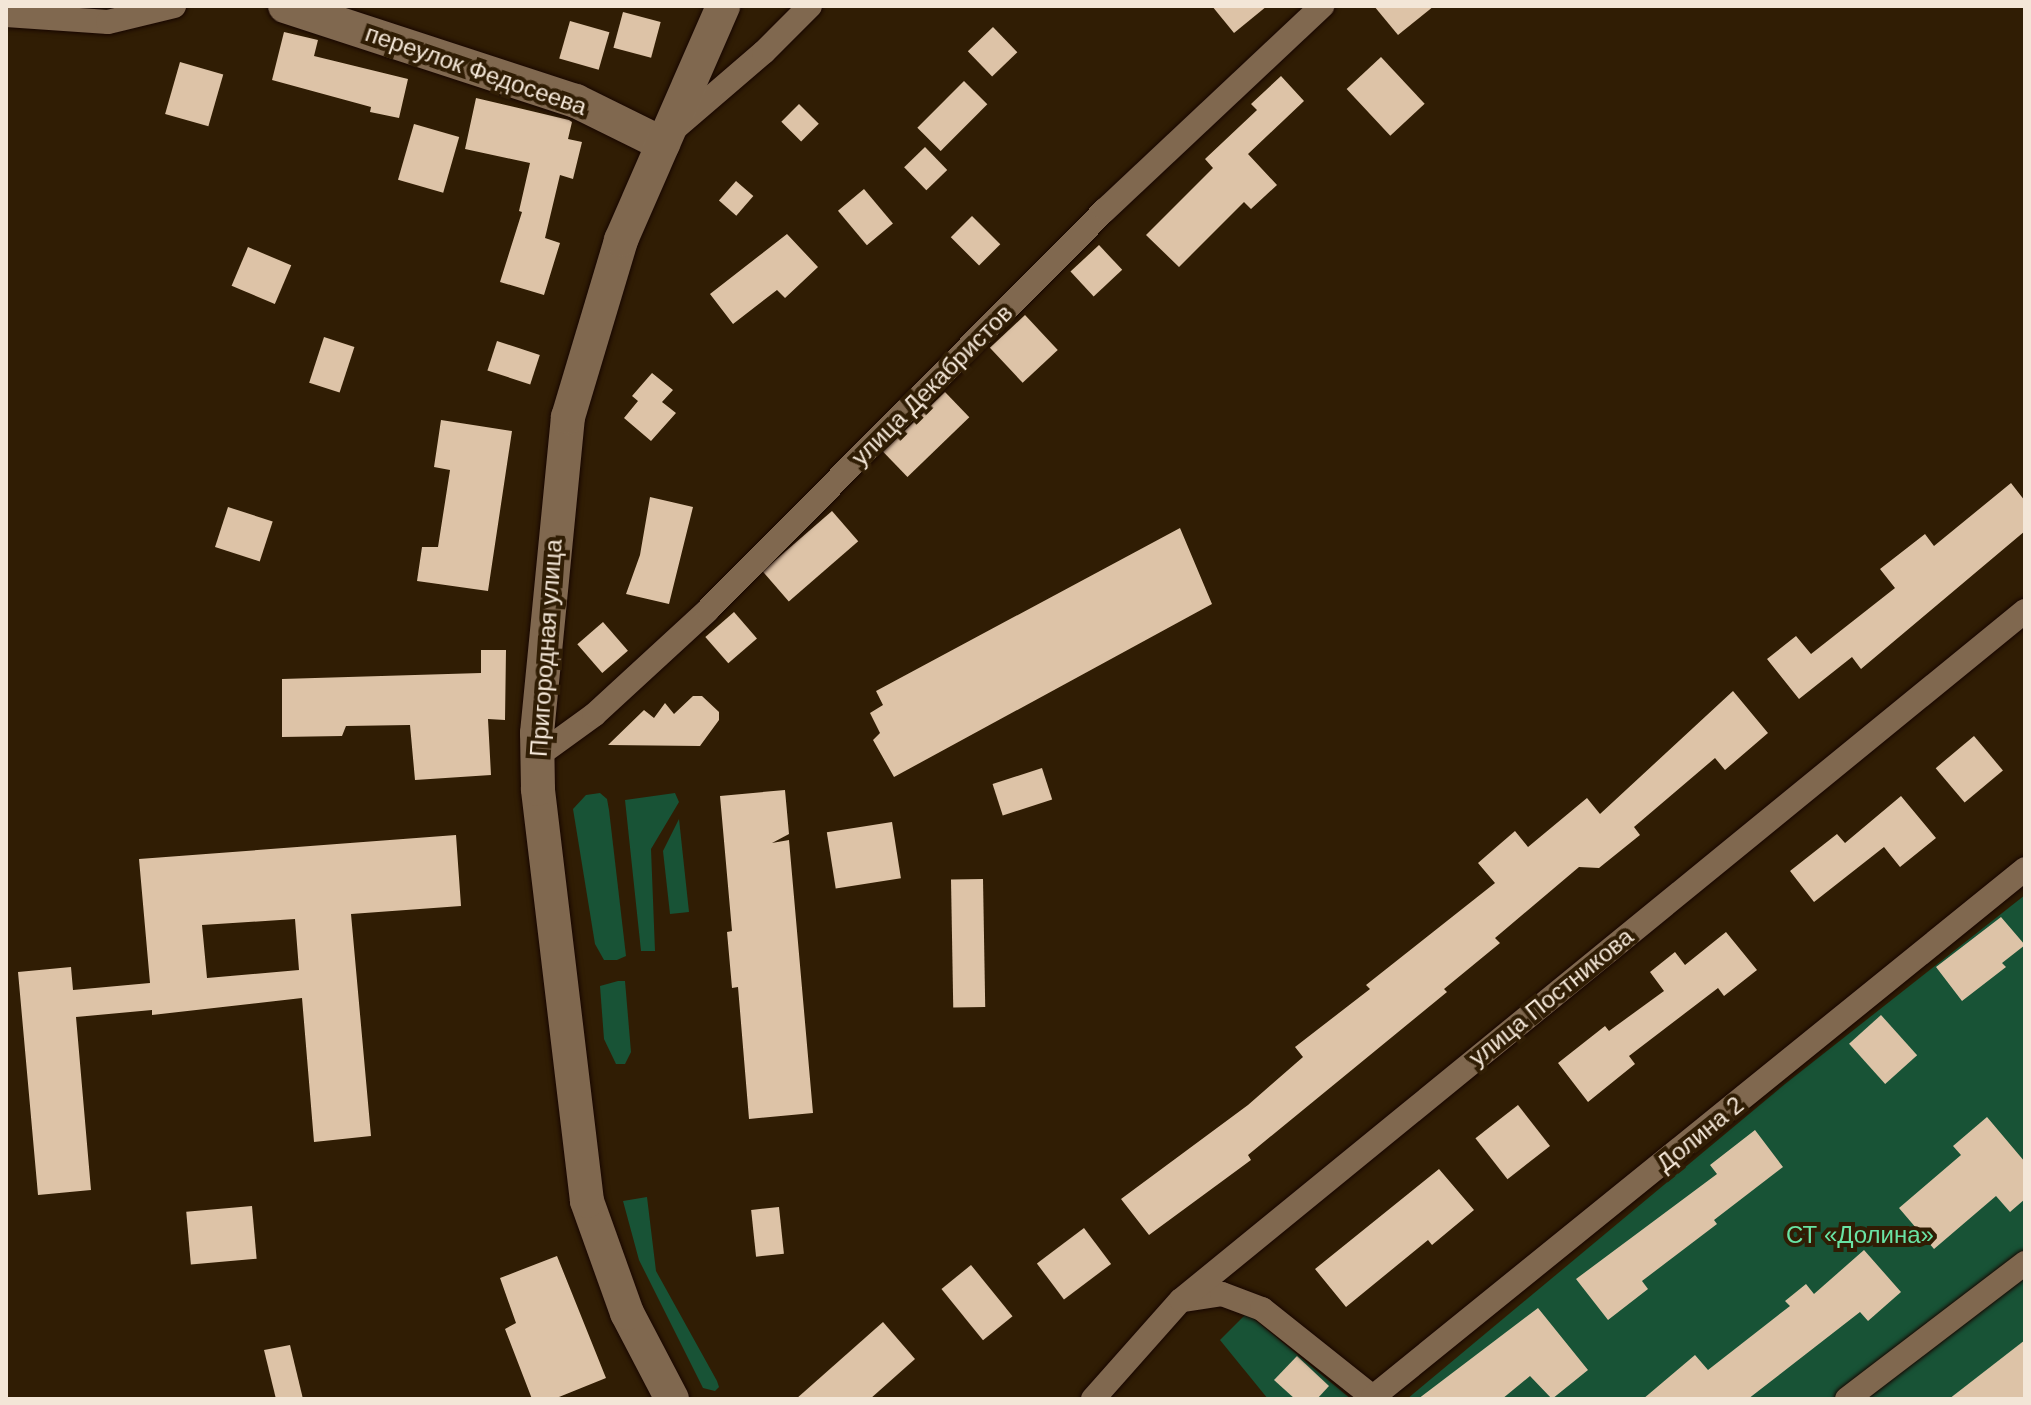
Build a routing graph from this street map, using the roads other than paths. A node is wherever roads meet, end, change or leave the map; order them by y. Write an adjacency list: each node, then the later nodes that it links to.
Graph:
1 (174, 6): 6 (street)
2 (285, 6): 7 (street, переулок Федосеева)
3 (723, 6): 7 (street)
4 (810, 6): 7 (street, Пригородная улица)
5 (1322, 6): 9 (street, улица Декабристов)
6 (6, 15)
7 (667, 138): 9 (street, Пригородная улица)
8 (2025, 611): 12 (street, улица Постникова)
9 (536, 757): 14 (street, Пригородная улица)
10 (2025, 869): 13 (street, Долина 2)
11 (2025, 1263): 16 (street)
12 (1181, 1300): 13 (street); 15 (street, улица Постникова)
13 (1374, 1398)
14 (672, 1399)
15 (1093, 1399)
16 (1847, 1399)

